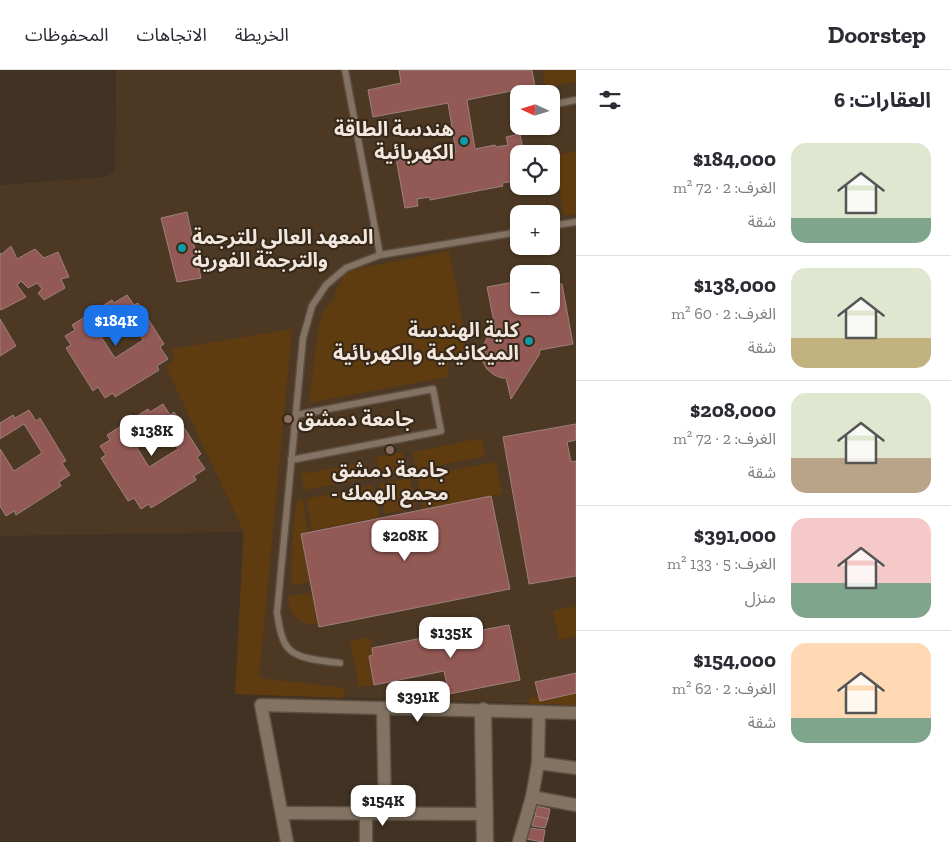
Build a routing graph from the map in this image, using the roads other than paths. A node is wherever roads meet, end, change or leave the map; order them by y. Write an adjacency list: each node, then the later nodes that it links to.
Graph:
1 (345, 70): 7 (lane)
2 (576, 100): 3 (lane)
3 (560, 103)
4 (576, 222): 5 (lane)
5 (560, 225)
6 (510, 233): 7 (lane)
7 (380, 255): 8 (lane)
8 (296, 415): 9 (lane); 9 (lane)
9 (292, 460): 10 (lane)
10 (340, 663)
11 (383, 708): 12 (street); 19 (street); 21 (street)
12 (483, 710): 13 (street); 22 (street)
13 (538, 712): 14 (street); 15 (street)
14 (576, 713)
15 (538, 763): 16 (street); 17 (street)
16 (576, 768)
17 (532, 797): 18 (street); 26 (street)
18 (576, 805)
19 (282, 813): 20 (street); 23 (street)
20 (366, 814): 21 (street); 24 (street)
21 (386, 814): 22 (street)
22 (484, 814): 25 (street)
23 (287, 842)
24 (366, 842)
25 (488, 842)
26 (519, 842)

